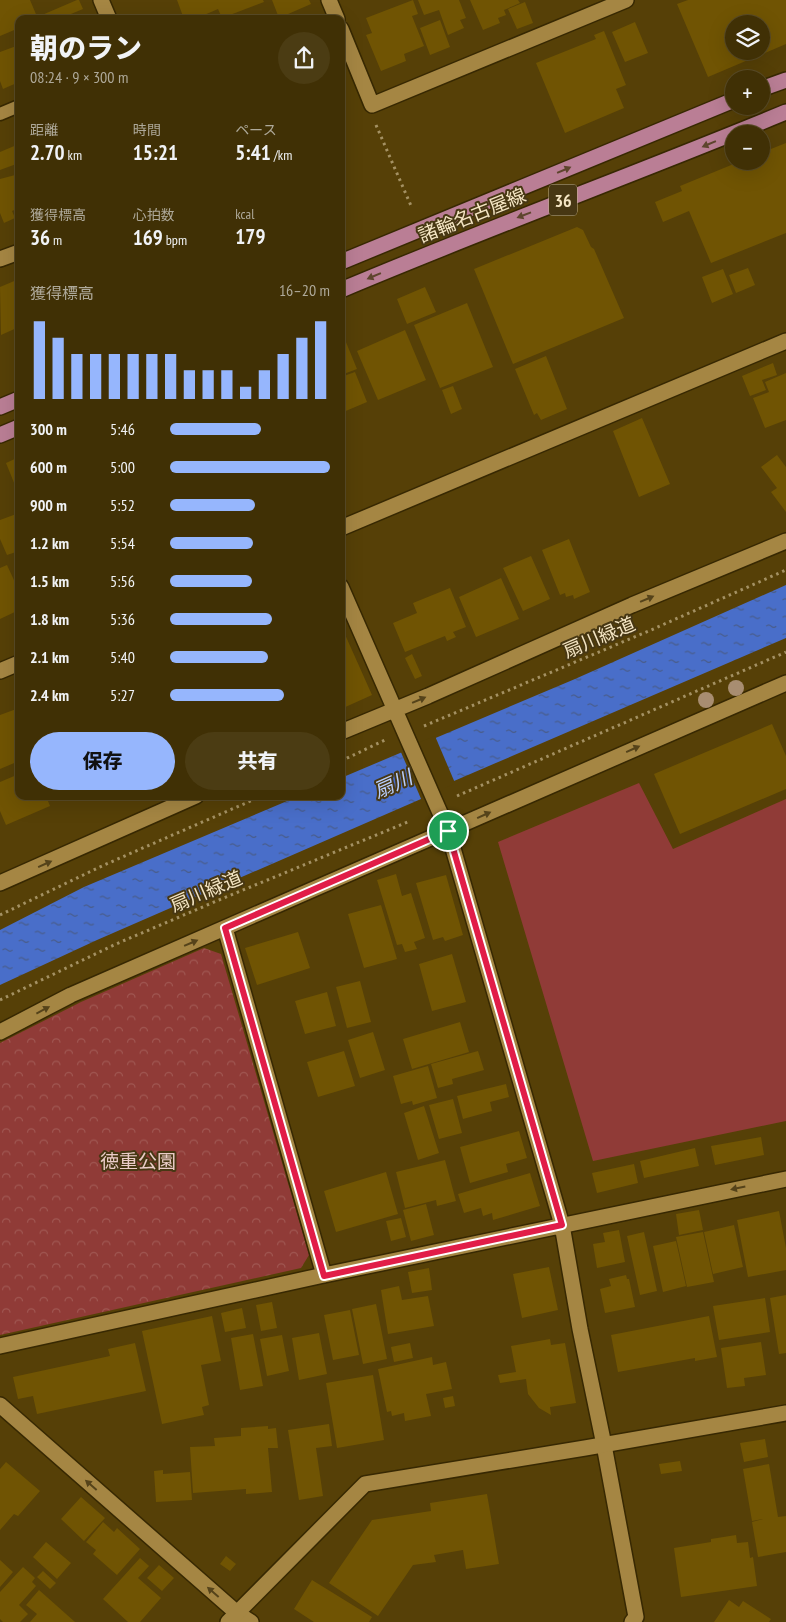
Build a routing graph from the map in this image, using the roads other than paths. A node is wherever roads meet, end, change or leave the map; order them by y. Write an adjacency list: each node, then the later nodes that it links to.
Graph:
1 (101, 0): 4 (street)
2 (329, 0): 5 (street)
3 (626, 0): 6 (street)
4 (107, 15)
5 (335, 15)
6 (345, 39)
7 (786, 80): 8 (main road)
8 (770, 86)
9 (725, 104): 15 (main road, 諸輪名古屋線 / 36, one-way to 9)
10 (15, 108): 12 (lane)
11 (786, 112): 16 (main road, 諸輪名古屋線 / 36, one-way to 16)
12 (0, 114)
13 (15, 253): 14 (street)
14 (0, 259)
15 (345, 260)
16 (345, 288)
17 (786, 341): 22 (street)
18 (15, 400): 19 (main road)
19 (0, 406)
20 (15, 429): 21 (main road)
21 (0, 435)
22 (345, 526)
23 (786, 541): 28 (street, one-way to 23)
24 (345, 596): 28 (street)
25 (15, 665): 26 (street)
26 (0, 671)
27 (786, 683): 31 (street, one-way to 27)
28 (396, 710): 29 (street); 31 (street)
29 (345, 730)
30 (187, 800): 32 (street, one-way to 30)
31 (448, 831): 33 (street); 36 (street)
32 (0, 884)
33 (225, 928): 34 (street, one-way to 33); 37 (street)
34 (0, 1032)
35 (786, 1178): 36 (street, one-way to 36)
36 (562, 1225): 37 (street); 41 (street)
37 (324, 1276): 38 (street)
38 (0, 1346)
39 (0, 1405): 42 (street, one-way to 39)
40 (786, 1412): 41 (street)
41 (604, 1445): 42 (street); 43 (street)
42 (233, 1617): 44 (street)
43 (637, 1620)
44 (251, 1622)

